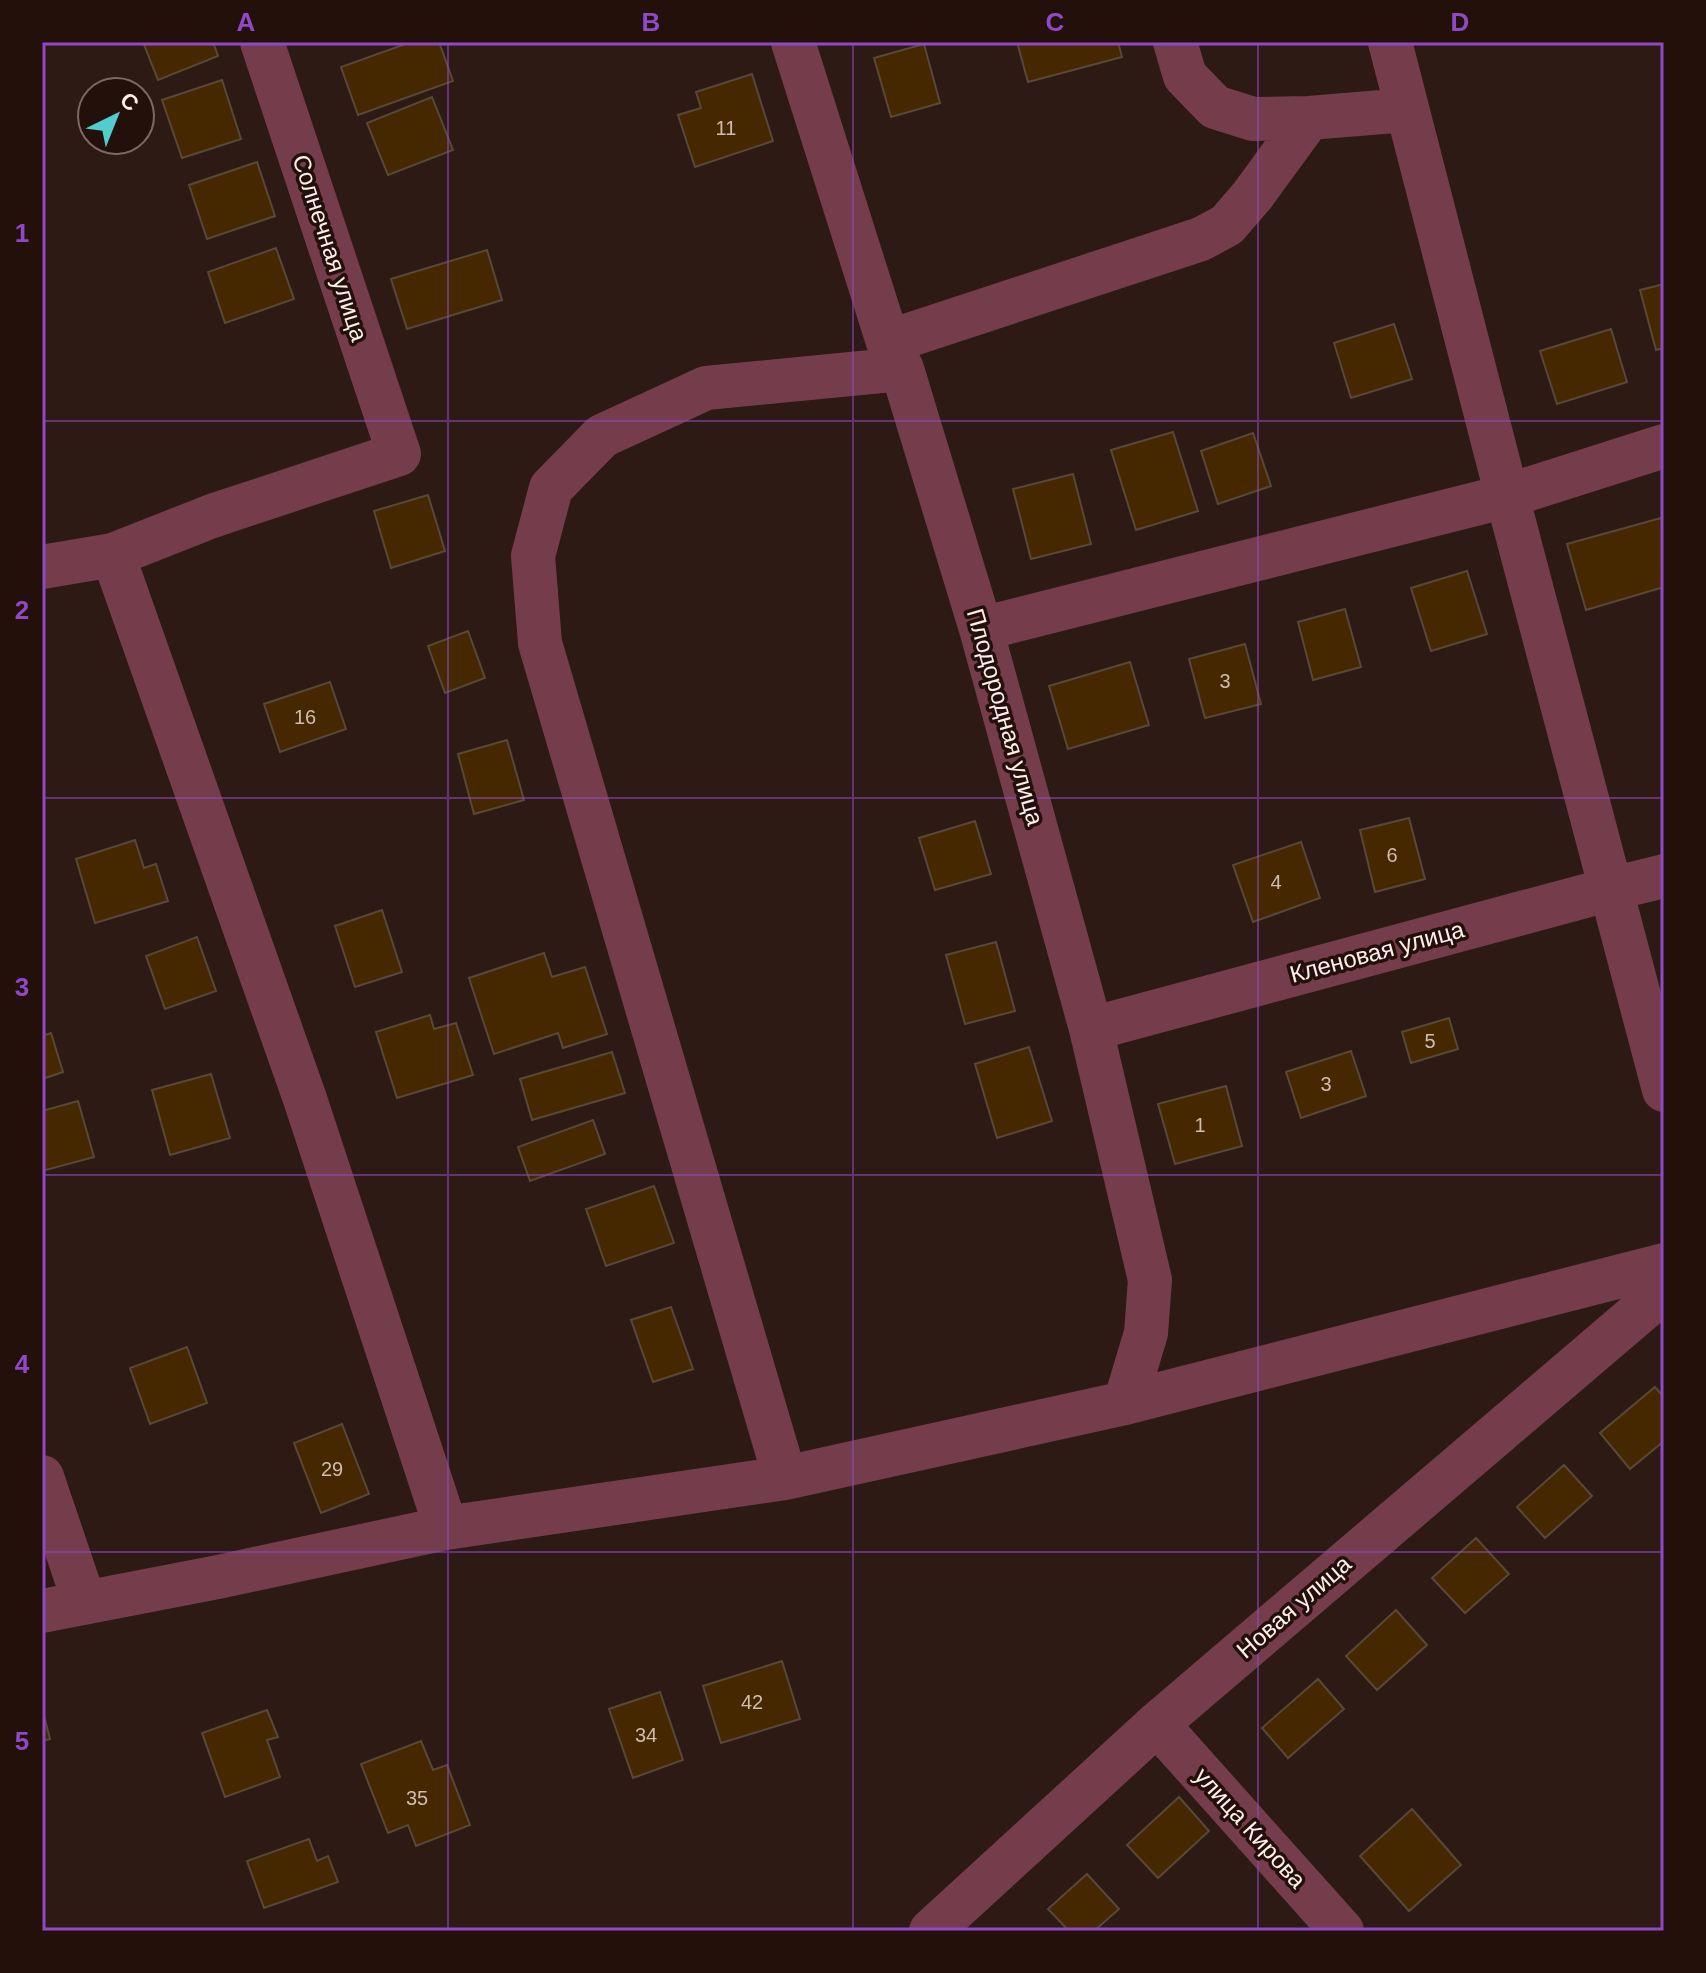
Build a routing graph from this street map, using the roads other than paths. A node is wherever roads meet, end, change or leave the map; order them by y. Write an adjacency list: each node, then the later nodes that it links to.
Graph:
1 (262, 42): 10 (street, Солнечная улица)
2 (793, 42): 7 (street, Плодородная улица)
3 (1175, 42): 6 (street)
4 (1390, 42): 5 (street)
5 (1406, 110): 6 (street); 9 (street)
6 (1309, 118): 7 (street)
7 (895, 356): 12 (street, Плодородная улица); 21 (street)
8 (1664, 446): 9 (street)
9 (1507, 496): 12 (street); 14 (street)
10 (113, 555): 11 (street); 22 (street)
11 (42, 567)
12 (981, 629): 15 (street, Плодородная улица)
13 (1664, 876): 14 (street, Кленовая улица)
14 (1611, 889): 15 (street, Кленовая улица); 16 (street)
15 (1091, 1029): 19 (street, Плодородная улица)
16 (1664, 1090)
17 (1664, 1265): 19 (street)
18 (1664, 1291): 25 (street, Новая улица)
19 (1125, 1403): 21 (street)
20 (42, 1477): 23 (street)
21 (785, 1478): 22 (street)
22 (446, 1528): 23 (street)
23 (84, 1601): 24 (street)
24 (42, 1611)
25 (1157, 1724): 26 (street, Новая улица); 27 (street, улица Кирова)
26 (931, 1931)
27 (1342, 1931)

